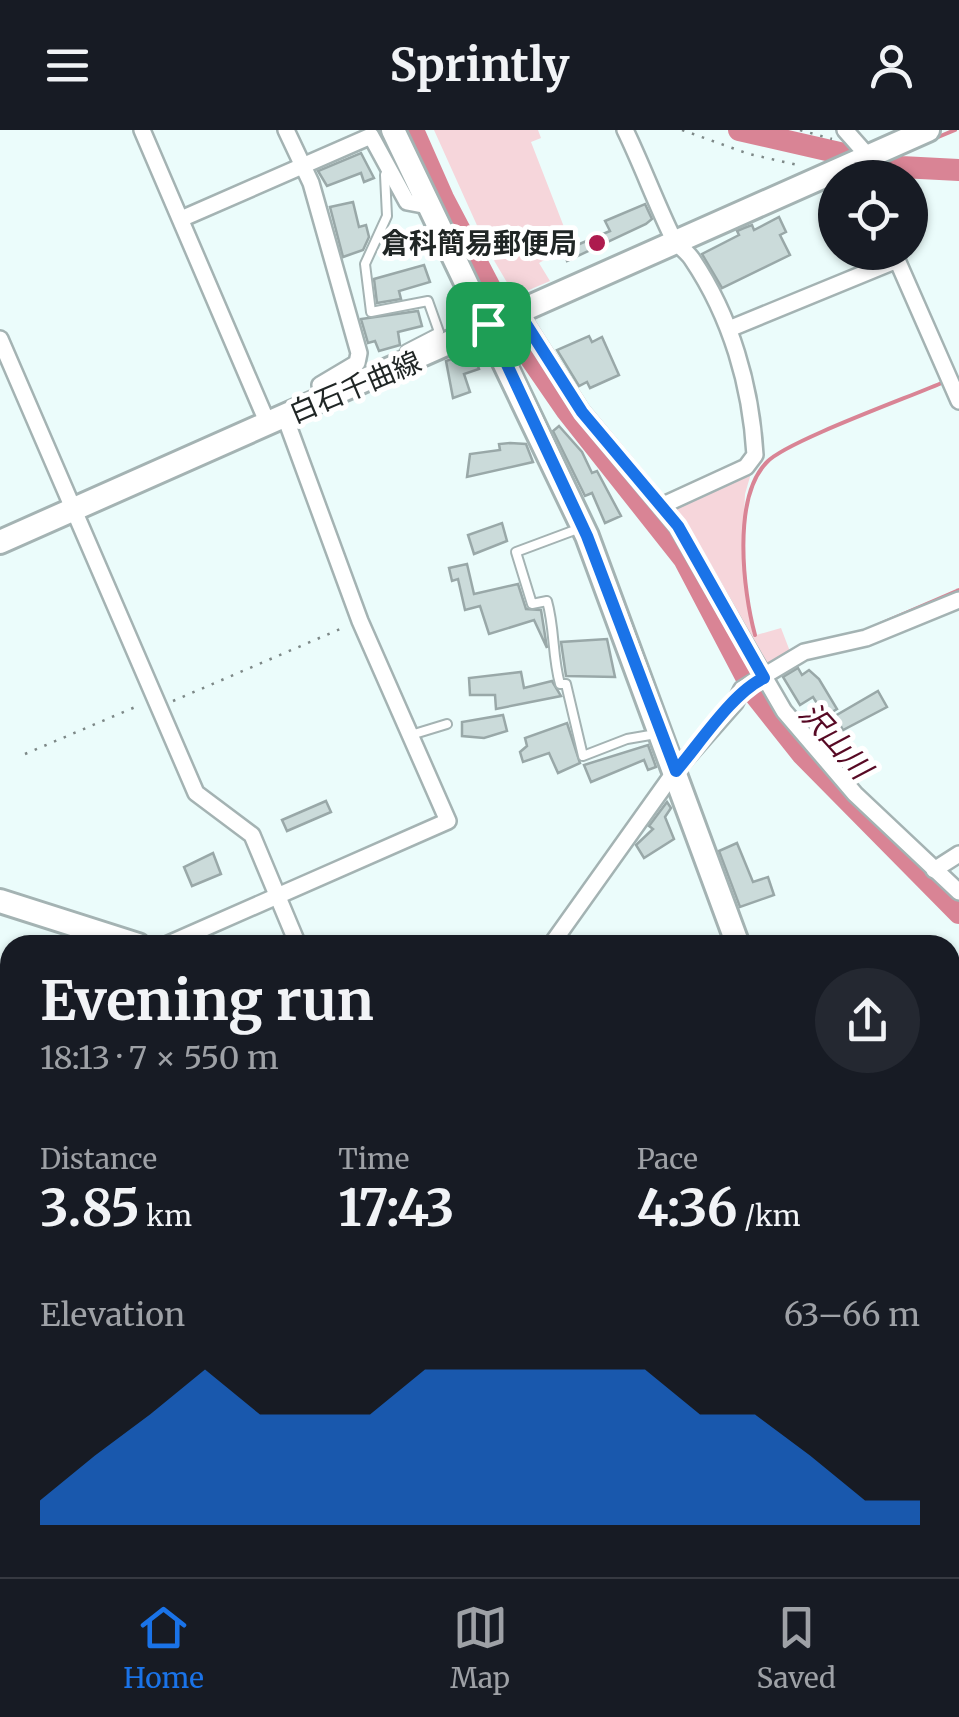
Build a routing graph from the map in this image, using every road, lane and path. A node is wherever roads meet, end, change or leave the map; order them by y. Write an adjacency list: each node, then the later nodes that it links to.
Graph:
1 (142, 130): 17 (street)
2 (286, 130): 14 (street)
3 (393, 130): 16 (main road)
4 (625, 130): 18 (street)
5 (682, 130): 10 (path)
6 (800, 130): 11 (path)
7 (845, 130): 12 (street)
8 (928, 130): 13 (main road, 白石千曲線)
9 (366, 138): 14 (street); 16 (street); 22 (lane)
10 (826, 160)
11 (848, 160)
12 (851, 160)
13 (856, 160)
14 (301, 167): 17 (street); 23 (street)
15 (818, 177): 18 (main road, 白石千曲線)
16 (428, 206): 24 (main road)
17 (181, 219): 31 (street)
18 (674, 241): 21 (main road, 白石千曲線); 25 (street)
19 (863, 270): 25 (street)
20 (902, 270): 28 (street)
21 (516, 310): 24 (main road, 白石千曲線); 32 (street)
22 (371, 312): 23 (lane); 27 (lane)
23 (349, 319): 29 (street)
24 (490, 324): 27 (main road, 白石千曲線); 41 (main road)
25 (729, 329): 32 (street)
26 (0, 339): 33 (street)
27 (401, 367): 29 (main road, 白石千曲線)
28 (952, 368): 30 (street)
29 (325, 399): 31 (main road, 白石千曲線)
30 (959, 401)
31 (277, 420): 33 (main road, 白石千曲線); 37 (street)
32 (662, 506): 38 (street)
33 (73, 511): 35 (main road, 白石千曲線); 39 (street)
34 (575, 530): 41 (lane)
35 (0, 542)
36 (959, 600): 38 (street)
37 (360, 621): 39 (path); 42 (street)
38 (760, 679): 44 (street); 46 (street)
39 (157, 702): 43 (path); 48 (street)
40 (447, 724): 42 (lane)
41 (661, 733): 44 (main road)
42 (410, 735): 48 (street)
43 (24, 754)
44 (676, 771): 53 (street); 54 (main road)
45 (959, 854): 46 (street)
46 (934, 870): 47 (street)
47 (959, 892)
48 (276, 893): 51 (street); 52 (street)
49 (0, 901): 50 (main road)
50 (107, 935)
51 (187, 935)
52 (294, 935)
53 (559, 935)
54 (734, 935)

